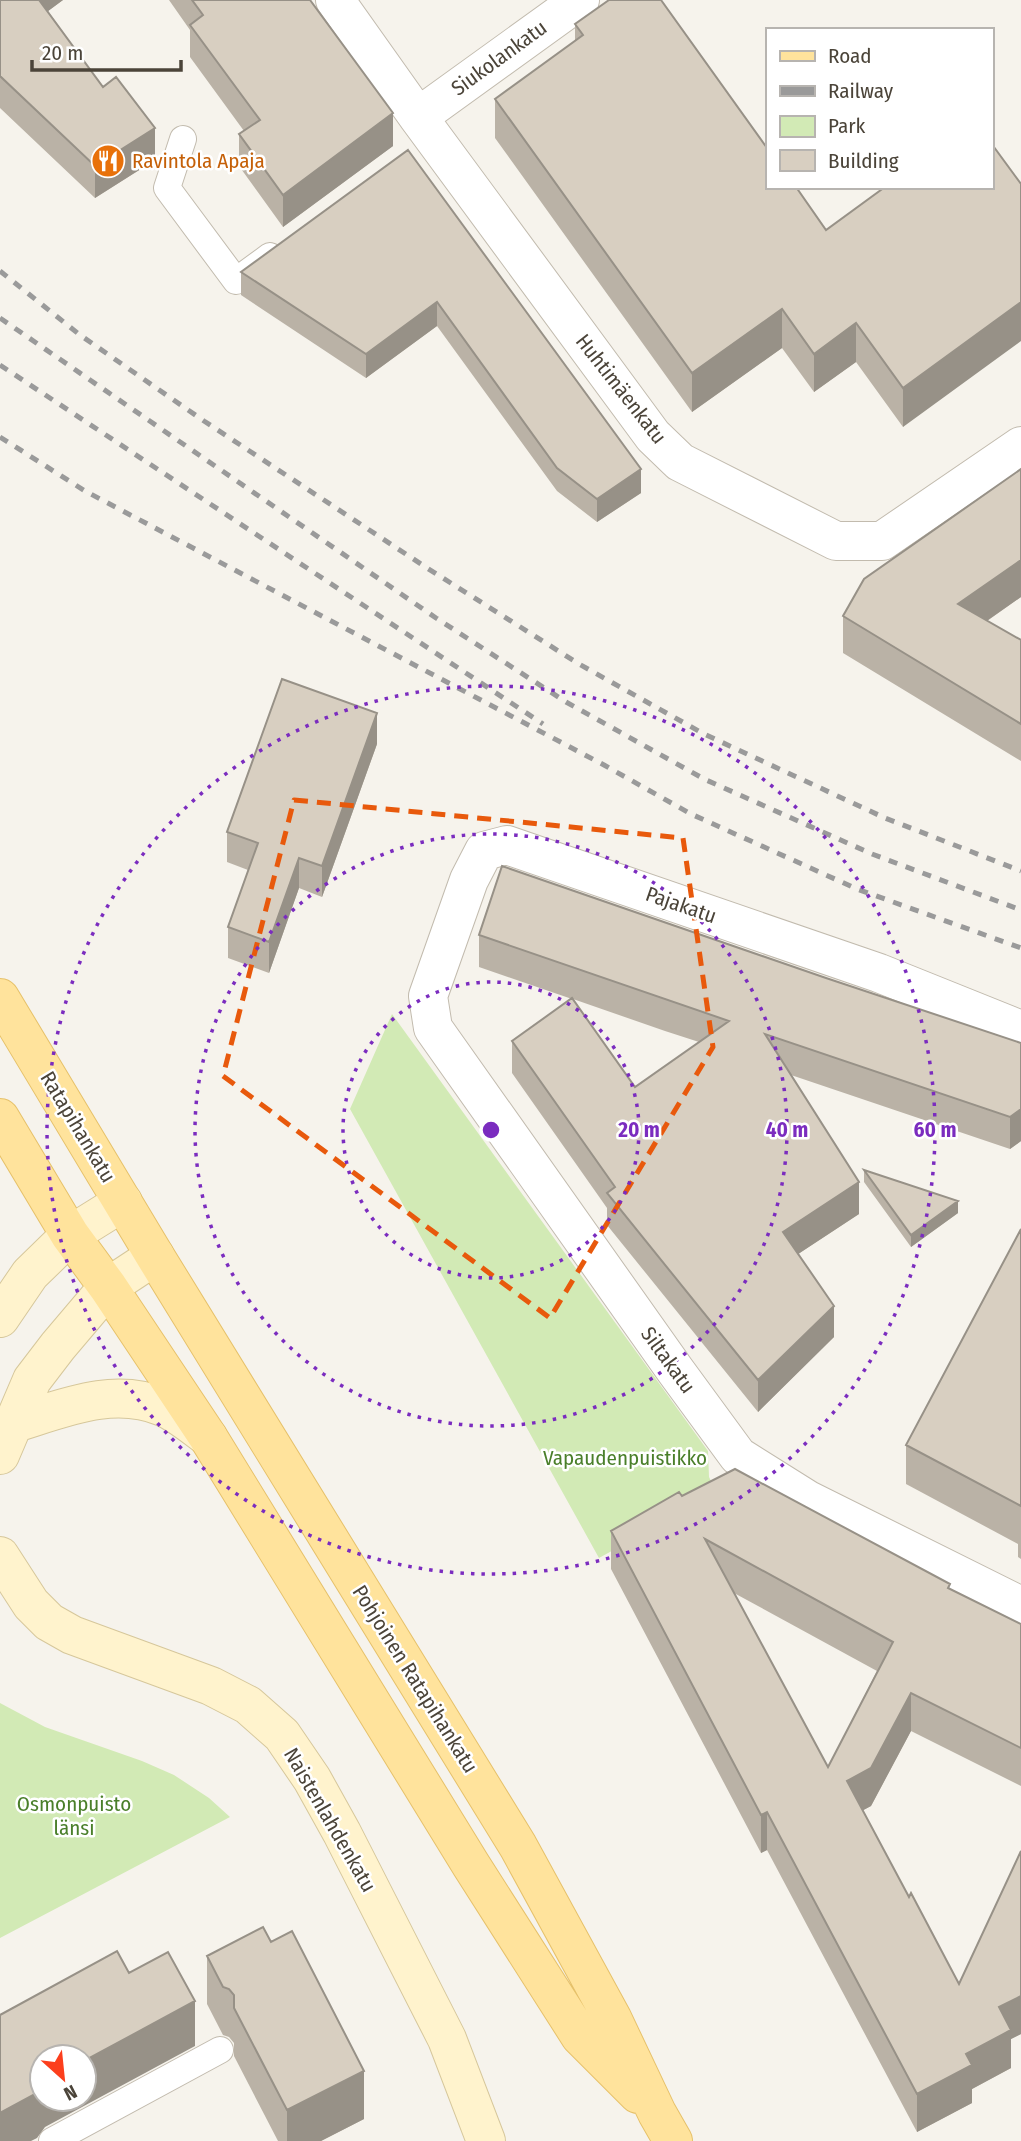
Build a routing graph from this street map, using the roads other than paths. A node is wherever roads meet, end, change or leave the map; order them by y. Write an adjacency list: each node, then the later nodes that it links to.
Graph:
1 (335, 0): 3 (street, Huhtimäenkatu)
2 (580, 0): 3 (street, Siukolankatu)
3 (418, 117): 6 (street, Huhtimäenkatu)
4 (183, 139): 5 (lane)
5 (289, 242)
6 (1021, 446)
7 (428, 996): 9 (street, Pajakatu); 19 (street, Siltakatu)
8 (0, 998): 11 (main road, Ratapihankatu)
9 (1021, 1030)
10 (0, 1118): 12 (main road)
11 (123, 1202): 12 (main road); 13 (main road, Ratapihankatu)
12 (70, 1235): 14 (main road); 15 (main road)
13 (155, 1256): 14 (main road); 21 (main road, Pohjoinen Ratapihankatu)
14 (108, 1287): 16 (main road, Pohjoinen Ratapihankatu); 17 (main road)
15 (0, 1318)
16 (208, 1437): 17 (main road); 21 (main road, Pohjoinen Ratapihankatu)
17 (6, 1439)
18 (0, 1556): 23 (main road, Naistenlahdenkatu)
19 (1021, 1606)
20 (220, 2050): 22 (lane)
21 (665, 2127)
22 (52, 2141)
23 (486, 2141)

